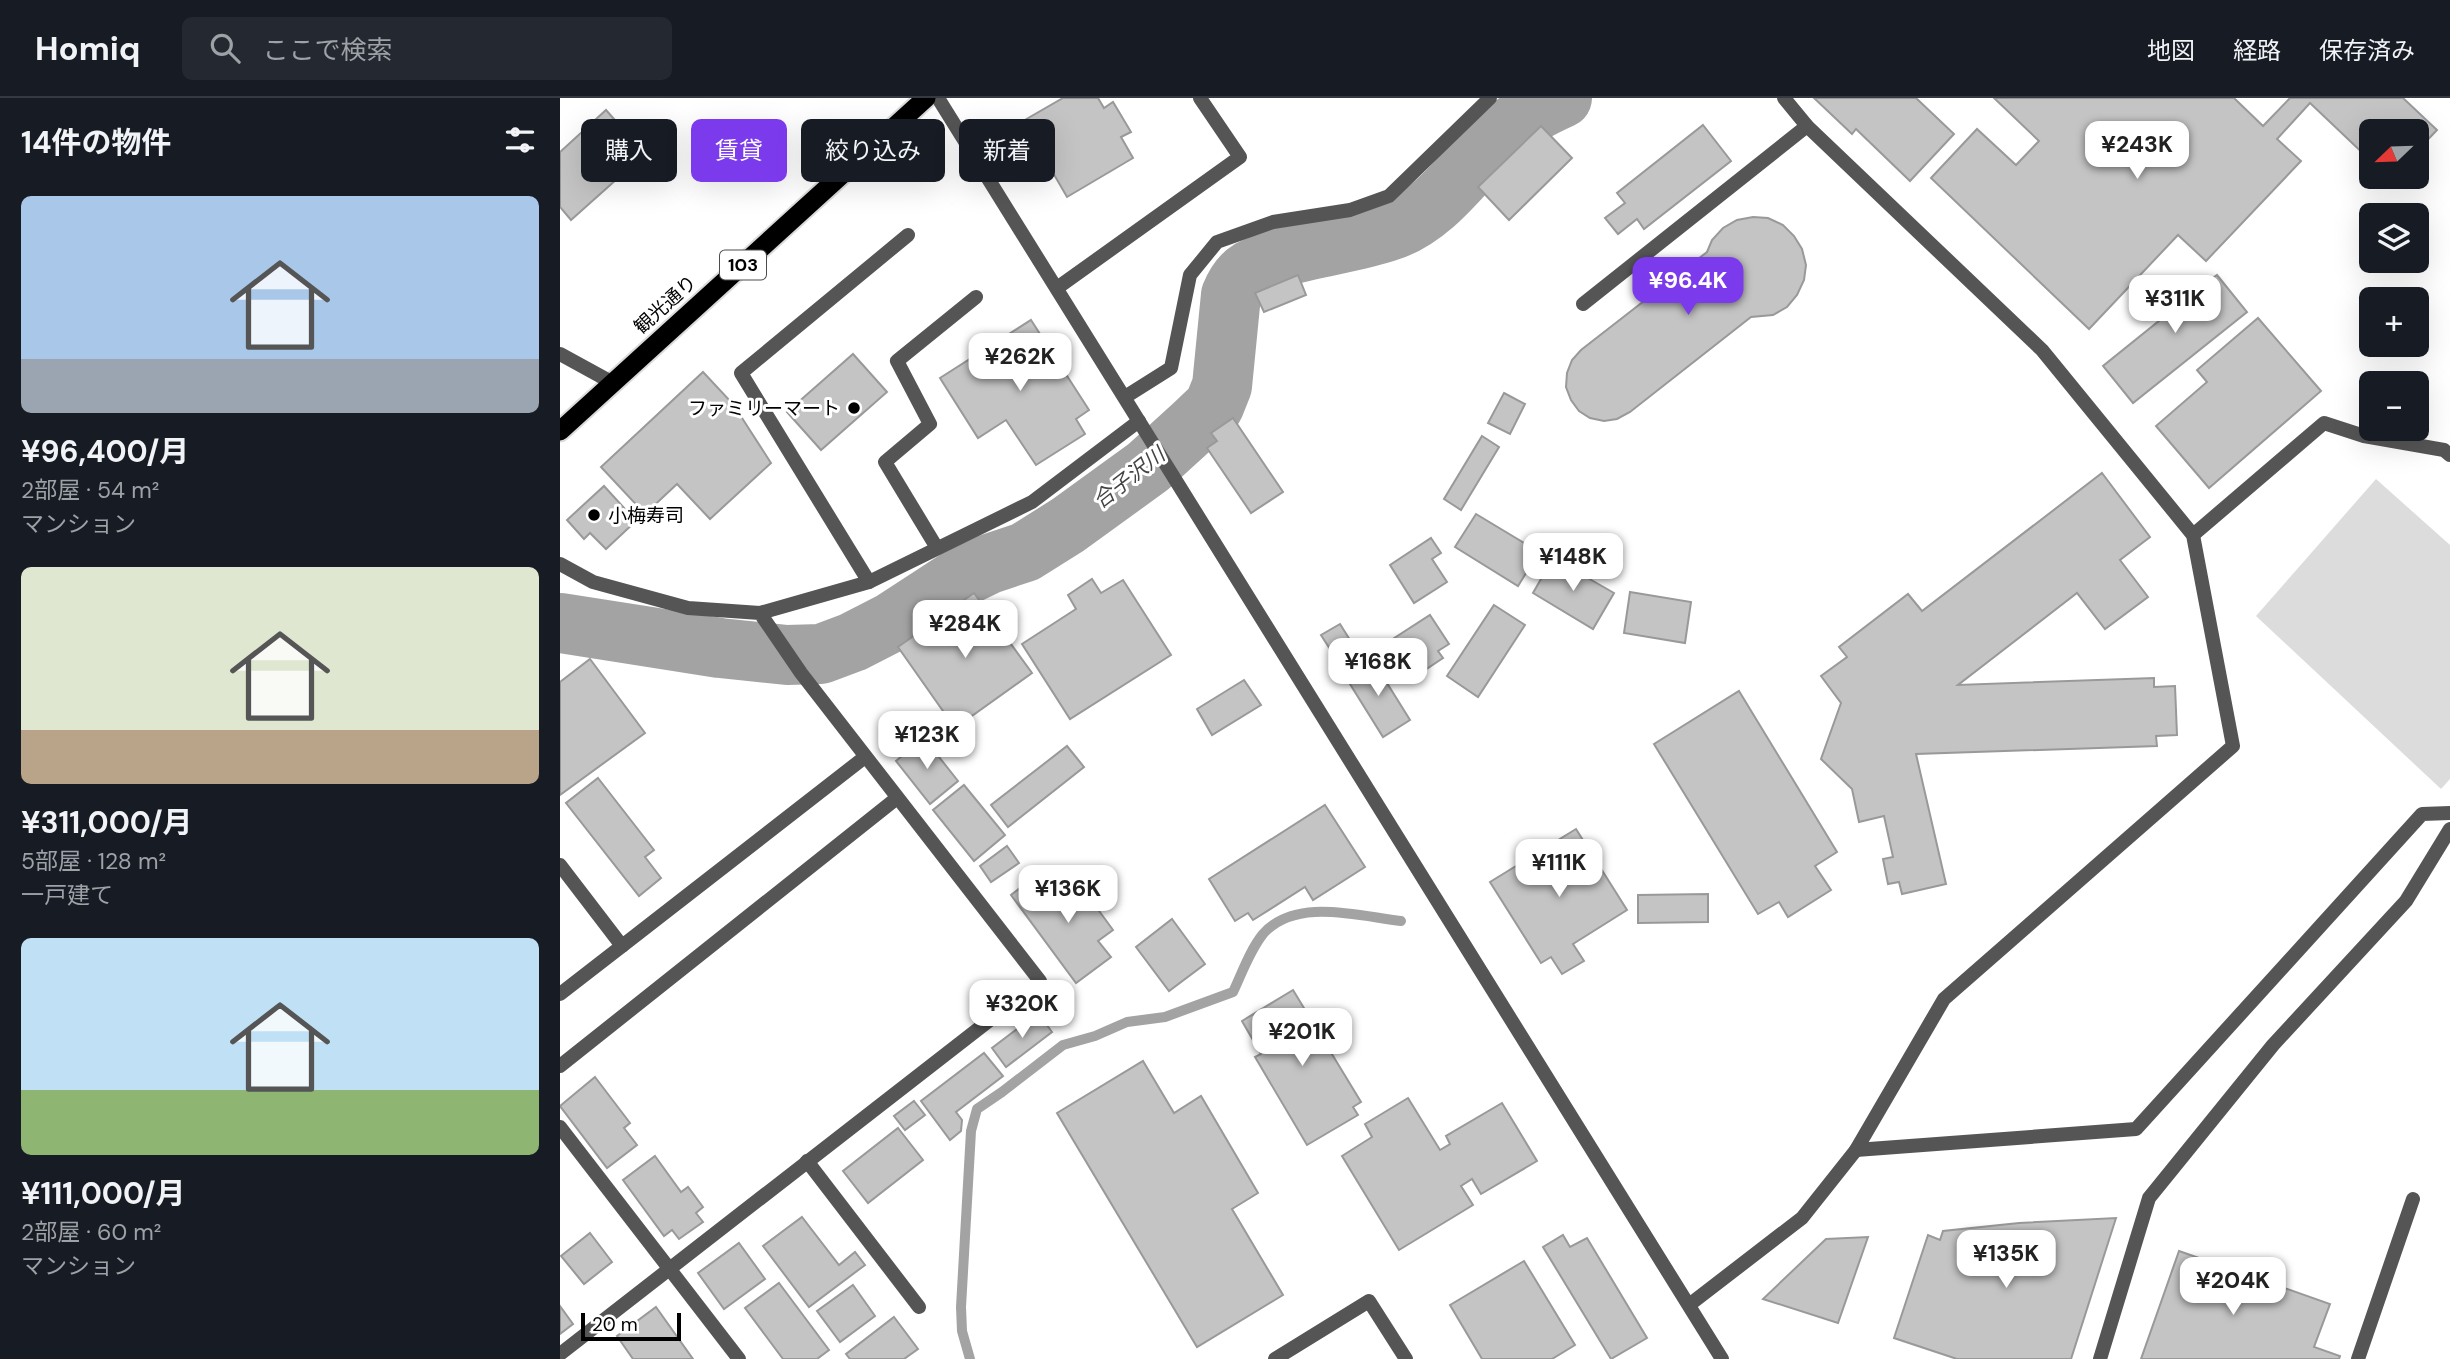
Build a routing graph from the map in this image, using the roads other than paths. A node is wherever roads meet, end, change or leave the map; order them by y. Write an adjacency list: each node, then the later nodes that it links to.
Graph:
1 (926, 98): 12 (highway, 観光通り / 103)
2 (938, 98): 8 (street)
3 (1200, 98): 8 (street)
4 (1490, 98): 13 (street)
5 (1784, 98): 6 (street)
6 (1807, 126): 10 (street); 17 (street)
7 (908, 235): 20 (street)
8 (1057, 288): 13 (street)
9 (976, 297): 18 (street)
10 (1583, 304)
11 (560, 354): 12 (street)
12 (613, 383): 15 (highway, 観光通り / 103)
13 (1125, 397): 14 (street)
14 (1142, 426): 18 (street); 35 (street)
15 (560, 431)
16 (2450, 455): 17 (street)
17 (2193, 535): 31 (street)
18 (937, 548): 20 (street)
19 (560, 564): 21 (street)
20 (869, 582): 21 (street)
21 (760, 613): 22 (street)
22 (865, 757): 23 (street); 27 (street)
23 (897, 798): 29 (street); 32 (street)
24 (2450, 813): 31 (street)
25 (2450, 829): 42 (street)
26 (560, 865): 27 (street)
27 (622, 946): 28 (street)
28 (560, 994)
29 (560, 1066)
30 (560, 1127): 34 (street)
31 (1856, 1150): 35 (street)
32 (807, 1161): 34 (street); 36 (street)
33 (2413, 1199): 43 (street)
34 (668, 1268): 37 (street); 38 (street)
35 (1689, 1305): 41 (street)
36 (919, 1307)
37 (560, 1354)
38 (739, 1359)
39 (1275, 1359): 40 (street)
40 (1406, 1359)
41 (1722, 1359)
42 (2100, 1359)
43 (2358, 1359)

